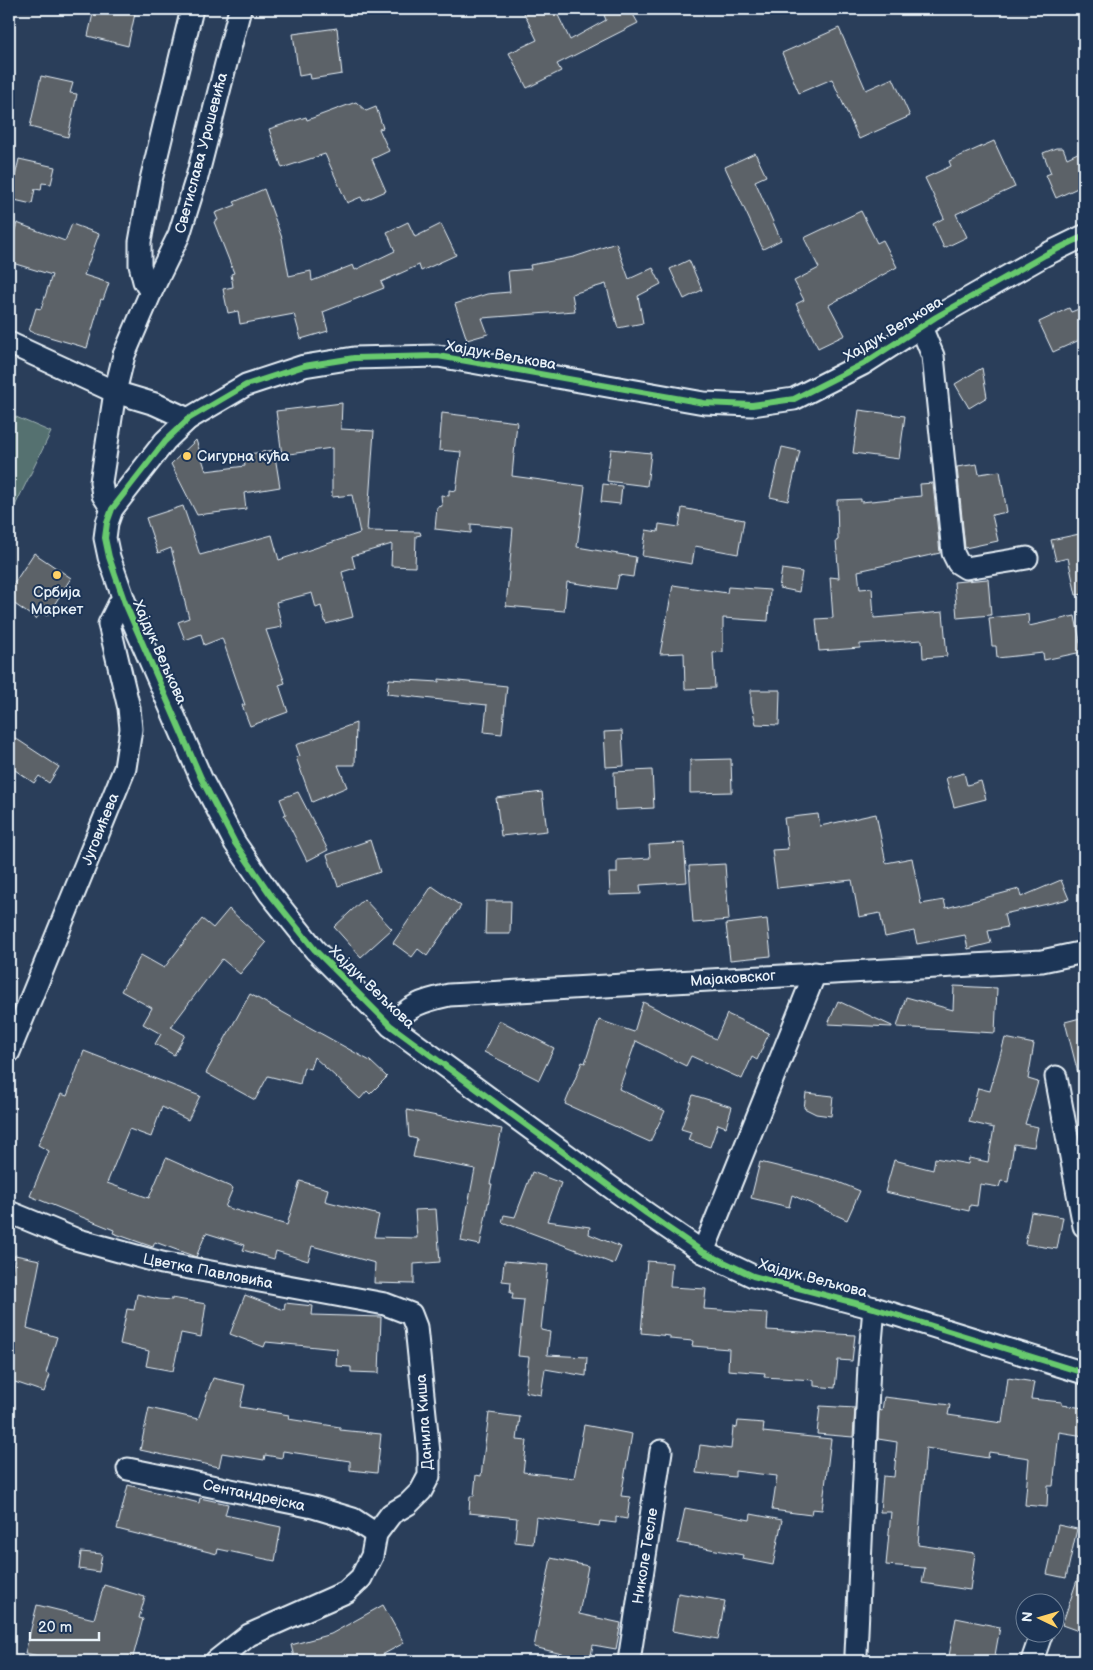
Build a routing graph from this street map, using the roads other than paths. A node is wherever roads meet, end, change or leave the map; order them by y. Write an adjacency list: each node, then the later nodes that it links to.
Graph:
1 (192, 9): 4 (street)
2 (240, 9): 4 (street, Светислава Урошевића)
3 (1084, 236): 5 (street, Хајдук Вељкова)
4 (150, 292): 7 (street, Светислава Урошевића)
5 (921, 327): 8 (street, Хајдук Вељкова); 10 (street)
6 (9, 343): 7 (street)
7 (115, 392): 8 (street); 9 (street, Светислава Урошевића)
8 (188, 419): 9 (street, Хајдук Вељкова)
9 (112, 510): 11 (street, Хајдук Вељкова)
10 (1027, 558)
11 (125, 603): 14 (street, Хајдук Вељкова); 15 (street, Југовићева)
12 (1084, 952): 13 (street, Мајаковског)
13 (815, 973): 14 (street, Мајаковског); 19 (street)
14 (391, 1026): 19 (street, Хајдук Вељкова)
15 (9, 1052)
16 (1056, 1077): 18 (street)
17 (9, 1212): 21 (street, Цветка Павловића)
18 (1084, 1226)
19 (703, 1252): 20 (street, Хајдук Вељкова)
20 (874, 1308): 22 (street, Хајдук Вељкова); 27 (street)
21 (411, 1314): 25 (street, Данила Киша)
22 (1084, 1373)
23 (661, 1451): 29 (street, Николе Тесле)
24 (128, 1469): 25 (street, Сентандрејска)
25 (376, 1534): 28 (street, Данила Киша)
26 (1039, 1642): 30 (street)
27 (856, 1654)
28 (216, 1661)
29 (629, 1661)
30 (1032, 1661)

